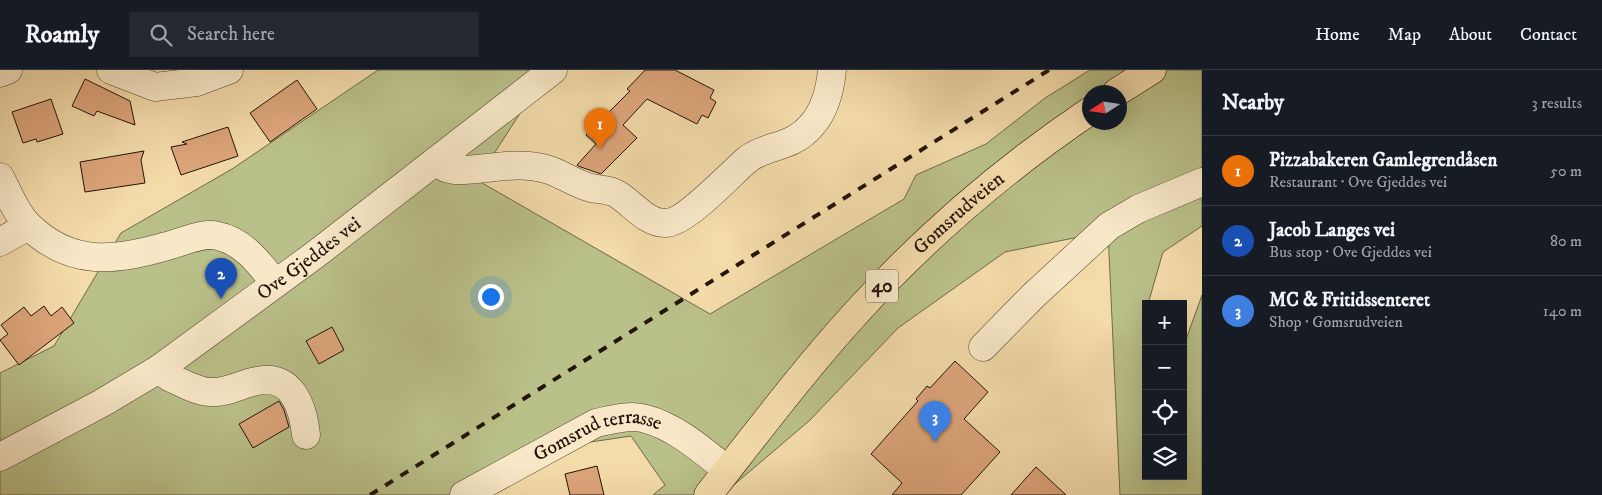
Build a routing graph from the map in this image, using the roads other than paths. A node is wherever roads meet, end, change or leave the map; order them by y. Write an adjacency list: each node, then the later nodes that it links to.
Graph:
1 (8, 70): 7 (street)
2 (111, 70): 3 (street)
3 (229, 70)
4 (553, 70): 10 (street, Ove Gjeddes vei)
5 (832, 70): 10 (street)
6 (1152, 70): 8 (main road)
7 (0, 73)
8 (1127, 86)
9 (1082, 117): 20 (main road, Gomsrudveien / 40)
10 (436, 161): 15 (street, Ove Gjeddes vei)
11 (0, 177): 13 (street)
12 (1202, 182): 16 (street)
13 (28, 226): 14 (street); 15 (street)
14 (0, 242)
15 (275, 283): 17 (street, Ove Gjeddes vei)
16 (983, 347)
17 (159, 369): 18 (street); 19 (street, Ove Gjeddes vei)
18 (306, 435)
19 (0, 457)
20 (727, 470): 21 (street, Gomsrud terrasse); 22 (main road, Gomsrudveien / 40)
21 (464, 495)
22 (708, 495)

